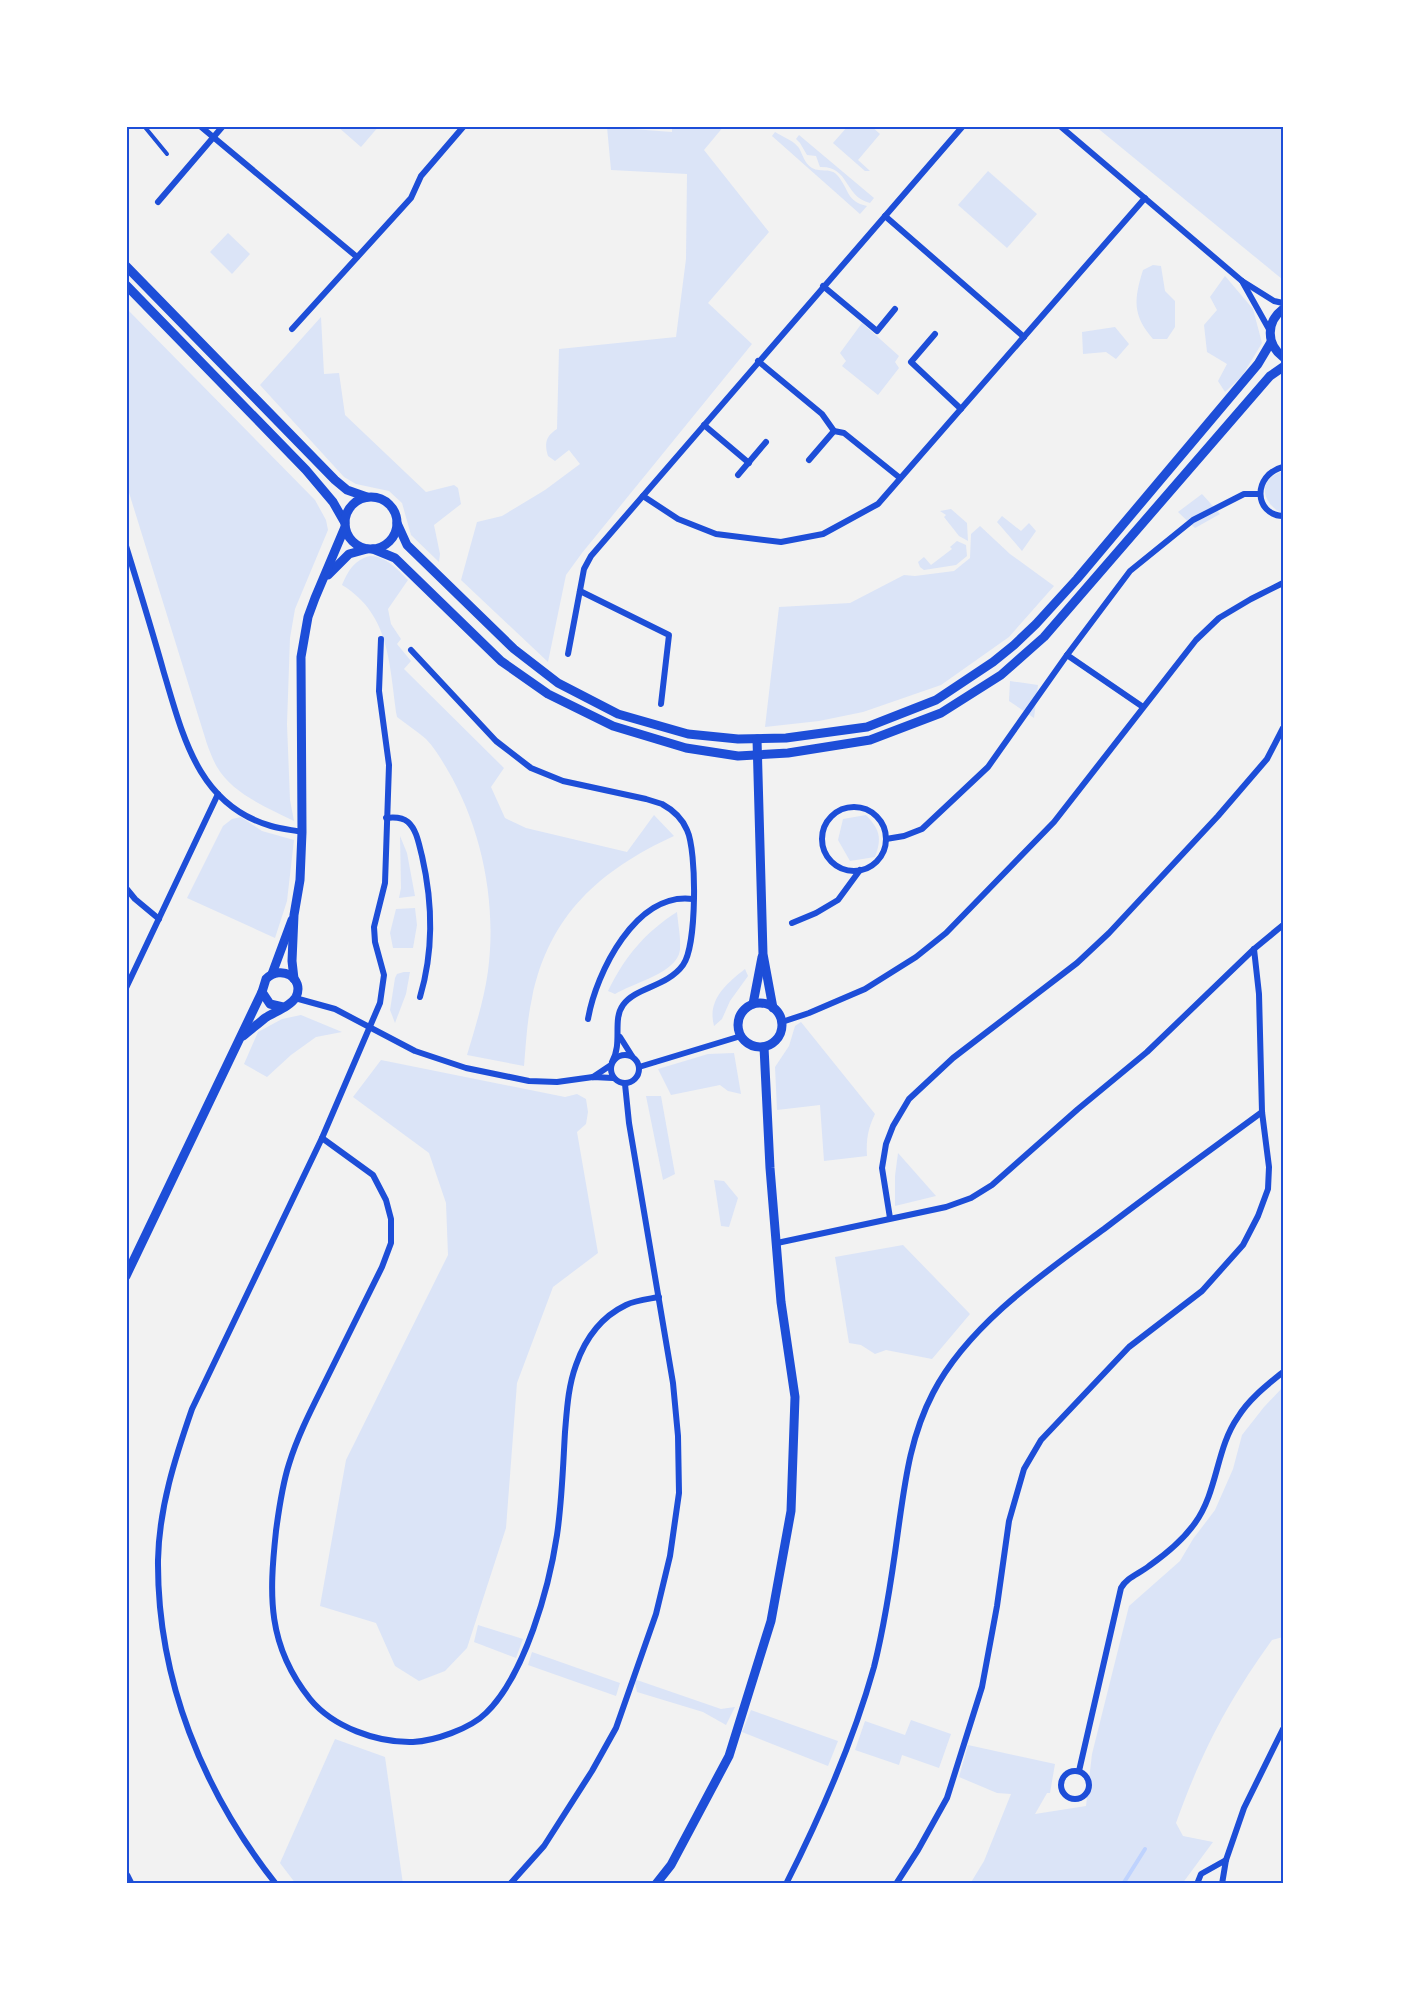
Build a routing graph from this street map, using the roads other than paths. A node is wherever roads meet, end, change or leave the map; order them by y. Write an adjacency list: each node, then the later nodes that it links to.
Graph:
1 (144, 126): 8 (lane)
2 (200, 126): 7 (street)
3 (223, 126): 7 (street)
4 (464, 126): 12 (street)
5 (963, 126): 11 (street)
6 (1060, 126): 9 (street)
7 (213, 137): 10 (street); 12 (street)
8 (167, 154)
9 (1145, 198): 14 (street); 23 (street)
10 (158, 202)
11 (885, 216): 16 (street); 23 (street)
12 (357, 258): 20 (street)
13 (126, 266): 39 (street)
14 (1242, 281): 17 (street); 21 (street)
15 (126, 285): 42 (street)
16 (824, 286): 18 (street); 26 (street)
17 (1283, 303)
18 (895, 309)
19 (1283, 309): 21 (street)
20 (292, 329)
21 (1270, 331): 24 (street)
22 (935, 334): 28 (street)
23 (1024, 337): 28 (street)
24 (1271, 342): 25 (street); 55 (street)
25 (1283, 357)
26 (758, 361): 29 (street); 30 (street)
27 (1283, 367): 56 (street)
28 (961, 409): 36 (street)
29 (704, 425): 33 (street); 38 (street)
30 (834, 431): 32 (street); 36 (street)
31 (766, 442): 33 (street)
32 (809, 460)
33 (749, 463): 35 (street)
34 (1283, 467): 37 (street)
35 (738, 475)
36 (900, 478): 38 (street)
37 (1260, 494): 40 (street); 51 (street)
38 (642, 496): 47 (street)
39 (367, 497): 41 (street); 42 (street)
40 (1283, 516)
41 (397, 523): 44 (street); 55 (street)
42 (345, 525): 44 (street); 45 (street)
43 (126, 546): 57 (street)
44 (370, 549): 45 (street); 56 (street)
45 (324, 579): 59 (street)
46 (1283, 583): 53 (street)
47 (580, 591): 50 (street); 52 (street)
48 (381, 639): 58 (street)
49 (411, 651): 63 (street)
50 (568, 654)
51 (1067, 655): 53 (street); 60 (street)
52 (661, 704)
53 (1143, 707): 80 (street)
54 (1283, 728): 94 (street)
55 (757, 739): 56 (street)
56 (758, 756): 69 (street)
57 (218, 794): 59 (street); 65 (street)
58 (386, 818): 74 (street); 81 (street)
59 (302, 832): 64 (street)
60 (886, 839): 61 (street); 61 (street)
61 (860, 870): 66 (street)
62 (126, 888): 65 (street)
63 (693, 899): 79 (street); 82 (street)
64 (294, 915): 70 (street); 71 (street)
65 (159, 919): 72 (street)
66 (792, 922)
67 (1283, 925): 68 (street)
68 (1254, 949): 92 (street); 94 (street)
69 (763, 954): 76 (street); 78 (street)
70 (272, 974): 71 (street); 73 (street)
71 (294, 979): 75 (street)
72 (126, 988)
73 (262, 992): 77 (street); 84 (street)
74 (420, 997)
75 (295, 998): 77 (street); 81 (street)
76 (753, 1005): 78 (street); 83 (street)
77 (282, 1007): 84 (street)
78 (773, 1008): 80 (street)
79 (588, 1019)
80 (782, 1022): 85 (street)
81 (370, 1028): 89 (street); 93 (street)
82 (618, 1034): 86 (street); 87 (street)
83 (741, 1036): 85 (street); 88 (street)
84 (242, 1037): 96 (street)
85 (764, 1047): 95 (street)
86 (632, 1057): 87 (street); 88 (street)
87 (612, 1064): 89 (street); 90 (street)
88 (639, 1067): 91 (street)
89 (593, 1077): 90 (street)
90 (613, 1078): 91 (street)
91 (625, 1084): 97 (street)
92 (1262, 1112): 107 (street); 108 (street)
93 (322, 1138): 97 (street); 104 (street)
94 (890, 1218): 95 (street)
95 (777, 1243): 106 (street)
96 (126, 1276)
97 (659, 1297): 105 (street)
98 (1283, 1372): 100 (street)
99 (1283, 1729): 101 (street)
100 (1079, 1771): 100 (street)
101 (1226, 1860): 109 (street); 110 (street)
102 (126, 1876): 103 (street)
103 (130, 1884)
104 (276, 1884)
105 (510, 1884)
106 (656, 1884)
107 (786, 1884)
108 (896, 1884)
109 (1197, 1884)
110 (1222, 1884)

